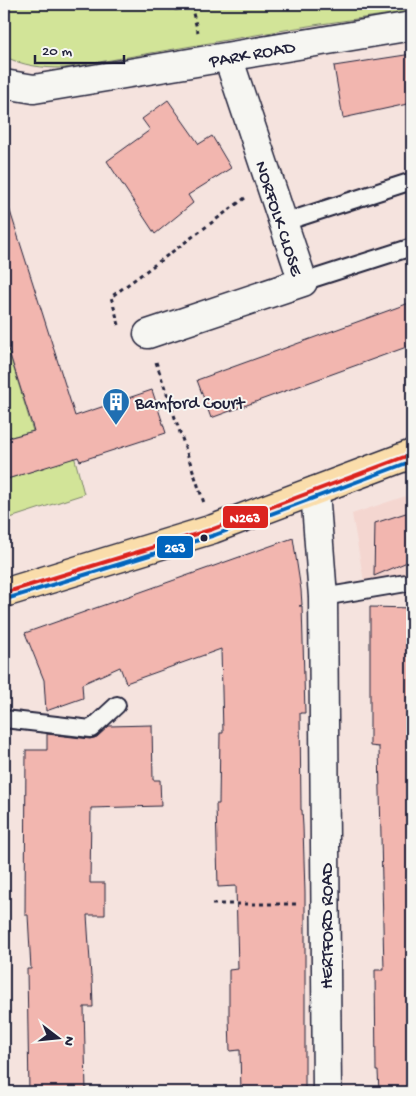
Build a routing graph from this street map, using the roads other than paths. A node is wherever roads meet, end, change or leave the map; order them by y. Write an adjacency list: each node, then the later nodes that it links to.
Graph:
1 (412, 26): 2 (street, PARK ROAD)
2 (228, 58): 3 (street, PARK ROAD); 5 (street, NORFOLK CLOSE)
3 (4, 84)
4 (412, 181): 5 (lane)
5 (282, 223): 7 (street, NORFOLK CLOSE)
6 (412, 247): 7 (lane)
7 (303, 282): 8 (street, NORFOLK CLOSE)
8 (148, 334)
9 (412, 454): 10 (main road)
10 (316, 491): 12 (main road); 13 (street, HERTFORD ROAD)
11 (412, 582): 13 (lane)
12 (4, 593)
13 (323, 597): 16 (street, HERTFORD ROAD)
14 (117, 705): 15 (lane)
15 (4, 719)
16 (327, 1092)

